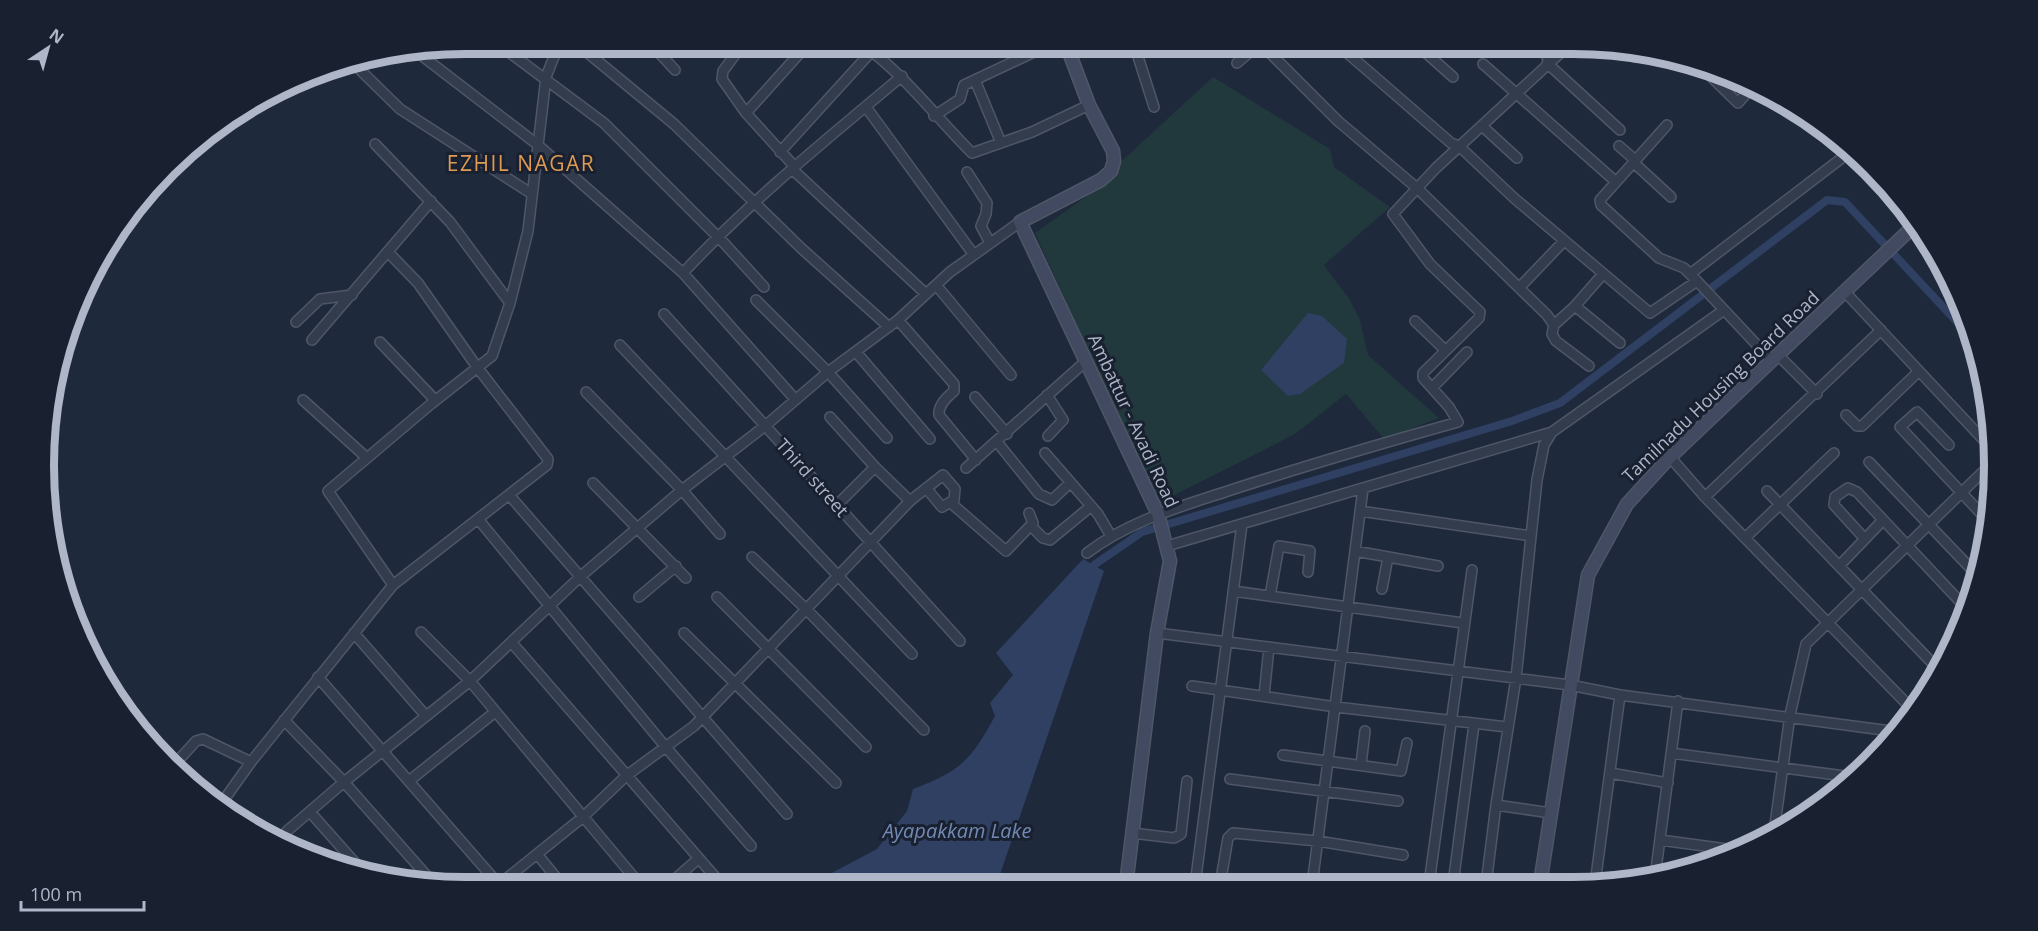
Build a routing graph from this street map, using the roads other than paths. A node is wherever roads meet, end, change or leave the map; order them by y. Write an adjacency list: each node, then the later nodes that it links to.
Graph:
1 (512, 54): 26 (street)
2 (555, 54): 26 (street)
3 (589, 54): 55 (street)
4 (660, 54): 23 (street)
5 (735, 54): 34 (street)
6 (799, 54): 34 (street)
7 (869, 54): 44 (street)
8 (876, 54): 24 (street)
9 (1030, 54): 28 (street)
10 (1070, 54): 31 (street)
11 (1137, 54): 33 (street)
12 (1247, 54): 20 (street)
13 (1271, 54): 51 (street)
14 (1349, 54): 42 (street)
15 (1428, 54): 25 (street)
16 (1542, 54): 19 (street)
17 (1558, 54): 19 (street)
18 (423, 57): 41 (street)
19 (1549, 62): 30 (street); 38 (street)
20 (1237, 63)
21 (1483, 64): 30 (street)
22 (358, 68): 52 (street)
23 (675, 70)
24 (902, 76): 32 (street); 35 (street)
25 (1454, 77)
26 (546, 78): 41 (street); 58 (street)
27 (1714, 79): 29 (street)
28 (975, 80): 35 (street); 39 (street)
29 (1747, 92)
30 (1518, 94): 37 (street); 50 (street)
31 (1089, 105): 39 (street); 56 (street)
32 (866, 106): 48 (street); 62 (street)
33 (1154, 107)
34 (746, 113): 44 (street)
35 (934, 116): 39 (street)
36 (1667, 125): 47 (street)
37 (1482, 126): 42 (street); 46 (street)
38 (1620, 130)
39 (1001, 143)
40 (375, 144): 54 (street)
41 (538, 145): 52 (street); 63 (street)
42 (1460, 146): 51 (street); 59 (street)
43 (1619, 146): 47 (street)
44 (780, 152): 48 (street)
45 (1844, 156): 65 (street)
46 (1517, 158)
47 (1634, 161): 50 (street); 53 (street)
48 (793, 168): 55 (street); 70 (street)
49 (966, 172): 60 (street)
50 (1615, 181): 65 (street)
51 (1418, 189): 68 (street); 87 (street)
52 (532, 194): 73 (street)
53 (1671, 197)
54 (431, 201): 61 (street); 73 (street)
55 (754, 202): 58 (street); 81 (street)
56 (1020, 222): 60 (street); 91 (street, Ambattur - Avadi Road)
57 (1910, 230): 69 (street, Tamilnadu Housing Board Road)
58 (717, 236): 63 (street); 67 (street)
59 (1564, 241): 64 (street); 68 (street)
60 (990, 243): 62 (street)
61 (388, 252): 71 (street); 93 (street)
62 (974, 255): 66 (street)
63 (683, 273): 102 (street)
64 (1603, 274): 65 (street); 74 (street)
65 (1696, 281): 75 (street)
66 (936, 285): 70 (street); 96 (street)
67 (764, 287)
68 (1519, 288): 80 (street)
69 (1845, 292): 82 (street); 90 (street, Tamilnadu Housing Board Road)
70 (926, 294): 77 (street)
71 (352, 295): 79 (street); 83 (street)
72 (756, 300): 95 (street)
73 (510, 303): 93 (street)
74 (1575, 306): 80 (street); 85 (street)
75 (1724, 310): 90 (street); 108 (street)
76 (664, 314): 107 (street, Third street)
77 (898, 320): 81 (street); 121 (street)
78 (1415, 321): 87 (street)
79 (297, 322)
80 (1554, 325): 92 (street)
81 (889, 327): 88 (street)
82 (1881, 330): 94 (street); 99 (street)
83 (312, 340)
84 (380, 342): 104 (street)
85 (1620, 343)
86 (620, 345): 119 (street)
87 (1445, 350): 97 (street)
88 (856, 352): 95 (street); 112 (street)
89 (1467, 352): 97 (street)
90 (1775, 358): 99 (street); 118 (street, Tamilnadu Housing Board Road)
91 (1086, 361): 100 (street); 143 (street, Ambattur - Avadi Road)
92 (1589, 366)
93 (477, 367): 104 (street); 133 (street)
94 (1919, 371): 105 (street); 113 (street)
95 (828, 372): 102 (street); 111 (street)
96 (1011, 375)
97 (1432, 388): 143 (street)
98 (586, 392): 129 (street)
99 (1816, 394): 134 (street)
100 (1047, 395): 109 (street); 110 (street)
101 (975, 397): 109 (street)
102 (794, 398): 107 (street)
103 (303, 400): 120 (street)
104 (435, 400): 120 (street)
105 (1846, 415)
106 (830, 417): 123 (street)
107 (765, 426): 119 (street); 136 (street, Third street)
108 (1552, 432): 130 (street); 152 (street)
109 (1007, 434): 114 (street)
110 (1048, 436)
111 (887, 438)
112 (930, 439)
113 (1983, 439)
114 (997, 442): 121 (street); 127 (street)
115 (1949, 446): 132 (street)
116 (1045, 453): 127 (street)
117 (1834, 453): 138 (street)
118 (1670, 456): 134 (street); 201 (street, Tamilnadu Housing Board Road)
119 (724, 458): 129 (street); 169 (street)
120 (367, 459): 171 (street)
121 (976, 460): 124 (street)
122 (1869, 462): 147 (street)
123 (875, 467): 135 (street); 136 (street)
124 (966, 468)
125 (1984, 471): 132 (street)
126 (593, 483): 149 (street)
127 (1070, 483): 139 (street)
128 (926, 488): 135 (street); 137 (street); 137 (street)
129 (682, 489): 149 (street); 150 (street)
130 (1363, 489): 140 (street); 146 (street)
131 (1767, 491): 138 (street)
132 (1961, 494): 142 (street); 147 (street)
133 (510, 496): 144 (street); 168 (street)
134 (1705, 497): 153 (street)
135 (910, 501): 156 (street)
136 (837, 504): 156 (street, Third street)
137 (952, 504): 148 (street)
138 (1779, 504): 153 (street); 164 (street)
139 (1090, 507): 148 (street); 151 (street)
140 (1360, 512): 152 (street); 158 (street)
141 (1029, 513): 148 (street)
142 (1981, 514)
143 (1158, 517): 151 (street); 155 (street, Ambattur - Avadi Road)
144 (478, 519): 171 (street); 179 (street)
145 (1883, 520): 154 (street); 154 (street); 157 (street)
146 (1242, 524): 155 (street); 174 (street)
147 (1927, 525): 157 (street); 165 (street)
148 (1031, 526)
149 (638, 527): 162 (street); 168 (street)
150 (720, 534)
151 (1111, 536): 159 (street)
152 (1531, 536): 198 (street)
153 (1745, 538): 183 (street)
154 (1865, 539): 164 (street)
155 (1166, 541): 187 (street, Ambattur - Avadi Road)
156 (870, 542): 169 (street); 188 (street, Third street)
157 (1907, 545): 173 (street); 178 (street)
158 (1355, 551): 161 (street); 180 (street)
159 (1087, 553)
160 (752, 557): 181 (street)
161 (1388, 557): 163 (street); 172 (street)
162 (676, 566): 170 (street); 176 (street)
163 (1438, 566)
164 (1839, 566): 173 (street)
165 (1971, 569)
166 (1472, 570): 182 (street)
167 (1308, 572): 175 (street)
168 (581, 576): 179 (street); 212 (street)
169 (840, 576): 181 (street); 193 (street)
170 (686, 578)
171 (393, 585): 185 (street)
172 (1383, 589)
173 (1862, 589): 183 (street); 195 (street)
174 (1233, 591): 175 (street); 189 (street)
175 (1270, 596): 180 (street)
176 (639, 597)
177 (717, 597): 191 (street)
178 (1961, 602)
179 (550, 606): 190 (street); 221 (street)
180 (1349, 607): 182 (street); 194 (street)
181 (807, 609): 191 (street); 217 (street)
182 (1463, 623): 196 (street)
183 (1827, 623): 207 (street); 210 (street)
184 (422, 632): 199 (street)
185 (354, 633): 197 (street); 211 (street)
186 (684, 633): 200 (street)
187 (1157, 633): 189 (street); 250 (street, Ambattur - Avadi Road)
188 (960, 641)
189 (1227, 642): 192 (street); 203 (street)
190 (512, 643): 199 (street); 232 (street)
191 (769, 646): 200 (street); 222 (street)
192 (1269, 647): 194 (street); 205 (street)
193 (912, 654)
194 (1342, 656): 196 (street); 208 (street)
195 (1933, 664)
196 (1458, 671): 198 (street); 214 (street)
197 (318, 677): 213 (street); 223 (street)
198 (1516, 678): 201 (street); 216 (street)
199 (470, 681): 209 (street); 211 (street)
200 (734, 681): 212 (street); 238 (street)
201 (1570, 685): 204 (street); 245 (street, Tamilnadu Housing Board Road)
202 (1192, 686): 203 (street)
203 (1220, 690): 205 (street); 269 (street)
204 (1620, 695): 206 (street); 231 (street)
205 (1264, 696): 208 (street)
206 (1678, 701): 210 (street); 224 (street)
207 (1907, 705)
208 (1335, 707): 214 (street); 226 (street)
209 (495, 712): 235 (street); 247 (street)
210 (1790, 715): 218 (street); 230 (street)
211 (426, 716): 223 (street)
212 (703, 716): 221 (street); 246 (street)
213 (284, 720): 228 (street); 237 (street)
214 (1452, 721): 215 (street); 272 (street)
215 (1474, 724): 216 (street); 273 (street)
216 (1508, 727): 243 (street)
217 (924, 730)
218 (1887, 730)
219 (1365, 731): 229 (street)
220 (1407, 743): 229 (street)
221 (664, 745): 232 (street); 253 (street)
222 (866, 747)
223 (383, 750): 235 (street); 237 (street)
224 (1671, 753): 230 (street); 239 (street)
225 (1283, 755): 226 (street)
226 (1329, 759): 229 (street); 240 (street)
227 (179, 760): 228 (street)
228 (251, 762): 241 (street)
229 (1361, 765)
230 (1782, 769): 233 (street); 248 (street)
231 (1610, 773): 239 (street); 261 (street)
232 (626, 776): 247 (street); 257 (street)
233 (1843, 776)
234 (1230, 779): 240 (street)
235 (410, 781): 262 (street)
236 (1187, 781): 250 (street)
237 (344, 782): 244 (street); 260 (street)
238 (836, 783)
239 (1668, 783): 251 (street)
240 (1324, 792): 242 (street); 252 (street)
241 (225, 799)
242 (1398, 801)
243 (1496, 805): 245 (street); 274 (street)
244 (310, 812): 249 (street); 258 (street)
245 (1551, 813): 275 (street, Tamilnadu Housing Board Road)
246 (787, 814)
247 (583, 817): 255 (street); 265 (street)
248 (1775, 824)
249 (287, 831)
250 (1132, 833): 268 (street, Ambattur - Avadi Road)
251 (1660, 840): 254 (street); 259 (street)
252 (1317, 841): 256 (street); 270 (street); 271 (street)
253 (751, 846)
254 (1723, 848)
255 (537, 854): 263 (street); 264 (street)
256 (1403, 855)
257 (698, 859): 266 (street); 267 (street)
258 (354, 861)
259 (1656, 868)
260 (426, 875)
261 (1595, 876)
262 (490, 877)
263 (510, 877)
264 (556, 877)
265 (634, 877)
266 (677, 877)
267 (715, 877)
268 (1127, 877)
269 (1196, 877)
270 (1221, 877)
271 (1313, 877)
272 (1430, 877)
273 (1454, 877)
274 (1487, 877)
275 (1541, 877)

